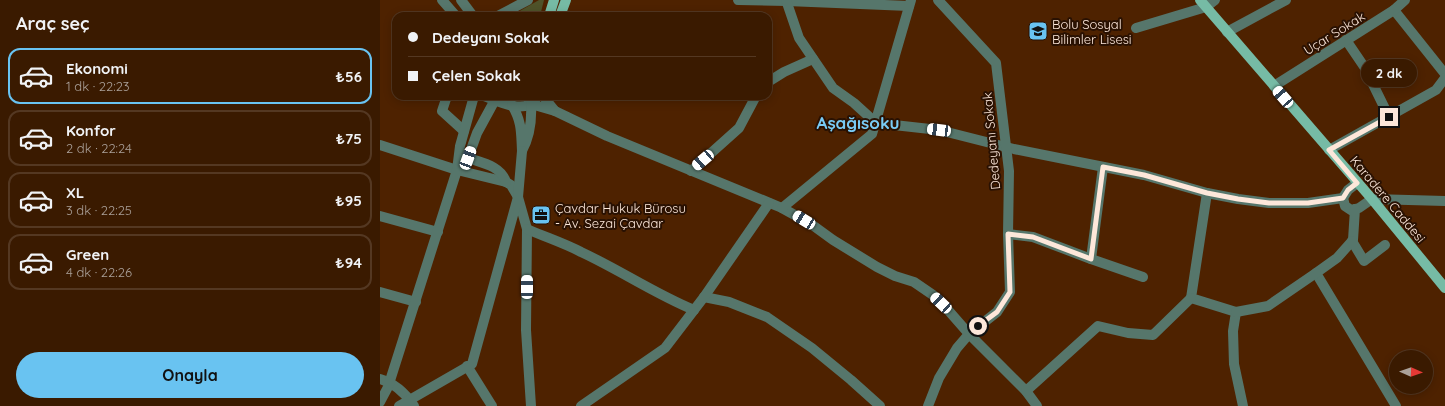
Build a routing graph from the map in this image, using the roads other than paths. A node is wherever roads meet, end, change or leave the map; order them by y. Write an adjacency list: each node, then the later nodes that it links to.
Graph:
1 (442, 0): 15 (street)
2 (461, 0): 16 (street)
3 (528, 0): 17 (street)
4 (554, 0): 18 (main road)
5 (566, 0): 19 (main road)
6 (738, 0): 7 (street)
7 (786, 0): 12 (street); 23 (street)
8 (938, 0): 40 (street, Dedeyanı Sokak)
9 (1215, 0): 13 (street)
10 (1286, 0): 21 (street)
11 (1405, 0): 14 (street, Uçar Sokak)
12 (910, 3): 37 (street)
13 (1203, 4): 20 (street); 21 (main road, Karadere Caddesi)
14 (1394, 10): 22 (street, Uçar Sokak); 24 (street)
15 (452, 12)
16 (470, 12)
17 (506, 12)
18 (550, 12)
19 (562, 12)
20 (1136, 28)
21 (1228, 32): 27 (main road, Karadere Caddesi)
22 (1346, 40): 27 (street, Uçar Sokak); 36 (street)
23 (813, 59): 26 (street); 37 (street)
24 (1445, 74)
25 (1445, 78): 36 (street)
26 (772, 80)
27 (1274, 86): 41 (main road, Karadere Caddesi)
28 (446, 100): 38 (street)
29 (473, 100): 38 (street)
30 (495, 100): 34 (street); 43 (street)
31 (534, 100): 34 (street); 35 (street); 42 (street)
32 (546, 100): 35 (street)
33 (754, 100): 46 (street)
34 (512, 106): 42 (street)
35 (555, 111): 46 (street)
36 (1389, 117): 41 (street)
37 (876, 123): 40 (street); 55 (street)
38 (464, 131): 45 (street)
39 (380, 145): 45 (street)
40 (1007, 147): 44 (street); 60 (street, Dedeyanı Sokak)
41 (1329, 150): 48 (main road, Karadere Caddesi)
42 (522, 151): 50 (street)
43 (468, 158): 45 (street); 47 (street)
44 (1103, 167): 49 (street); 63 (street)
45 (457, 170): 47 (street); 59 (street)
46 (691, 170): 54 (street)
47 (506, 182): 50 (street)
48 (1357, 183): 51 (street); 52 (main road, Karadere Caddesi)
49 (1207, 193): 51 (street); 69 (street)
50 (518, 197): 58 (street); 74 (street)
51 (1343, 198): 56 (street)
52 (1372, 199): 53 (street); 56 (street); 66 (main road, Karadere Caddesi)
53 (1445, 201)
54 (769, 203): 55 (street); 68 (street)
55 (782, 208): 73 (street)
56 (1355, 210): 61 (street)
57 (380, 216): 59 (street)
58 (527, 229): 71 (street); 81 (street)
59 (438, 232): 70 (street)
60 (1008, 234): 63 (street); 73 (street, Dedeyanı Sokak)
61 (1352, 241): 62 (street); 64 (street)
62 (1385, 245)
63 (1091, 259): 65 (street)
64 (1316, 273): 72 (street); 87 (street)
65 (1143, 278)
66 (1445, 288)
67 (380, 292): 70 (street)
68 (704, 298): 71 (street); 83 (street)
69 (1191, 298): 72 (street); 76 (street)
70 (416, 302): 75 (street)
71 (694, 310): 82 (street)
72 (1236, 312): 86 (street)
73 (969, 334): 76 (street); 84 (street, Dedeyanı Sokak)
74 (467, 366): 78 (street); 80 (street)
75 (385, 381): 77 (street); 78 (street)
76 (1026, 391): 85 (street)
77 (380, 402)
78 (412, 403): 79 (street)
79 (399, 406)
80 (492, 406)
81 (531, 406)
82 (581, 406)
83 (880, 406)
84 (928, 406)
85 (1037, 406)
86 (1243, 406)
87 (1396, 406)

